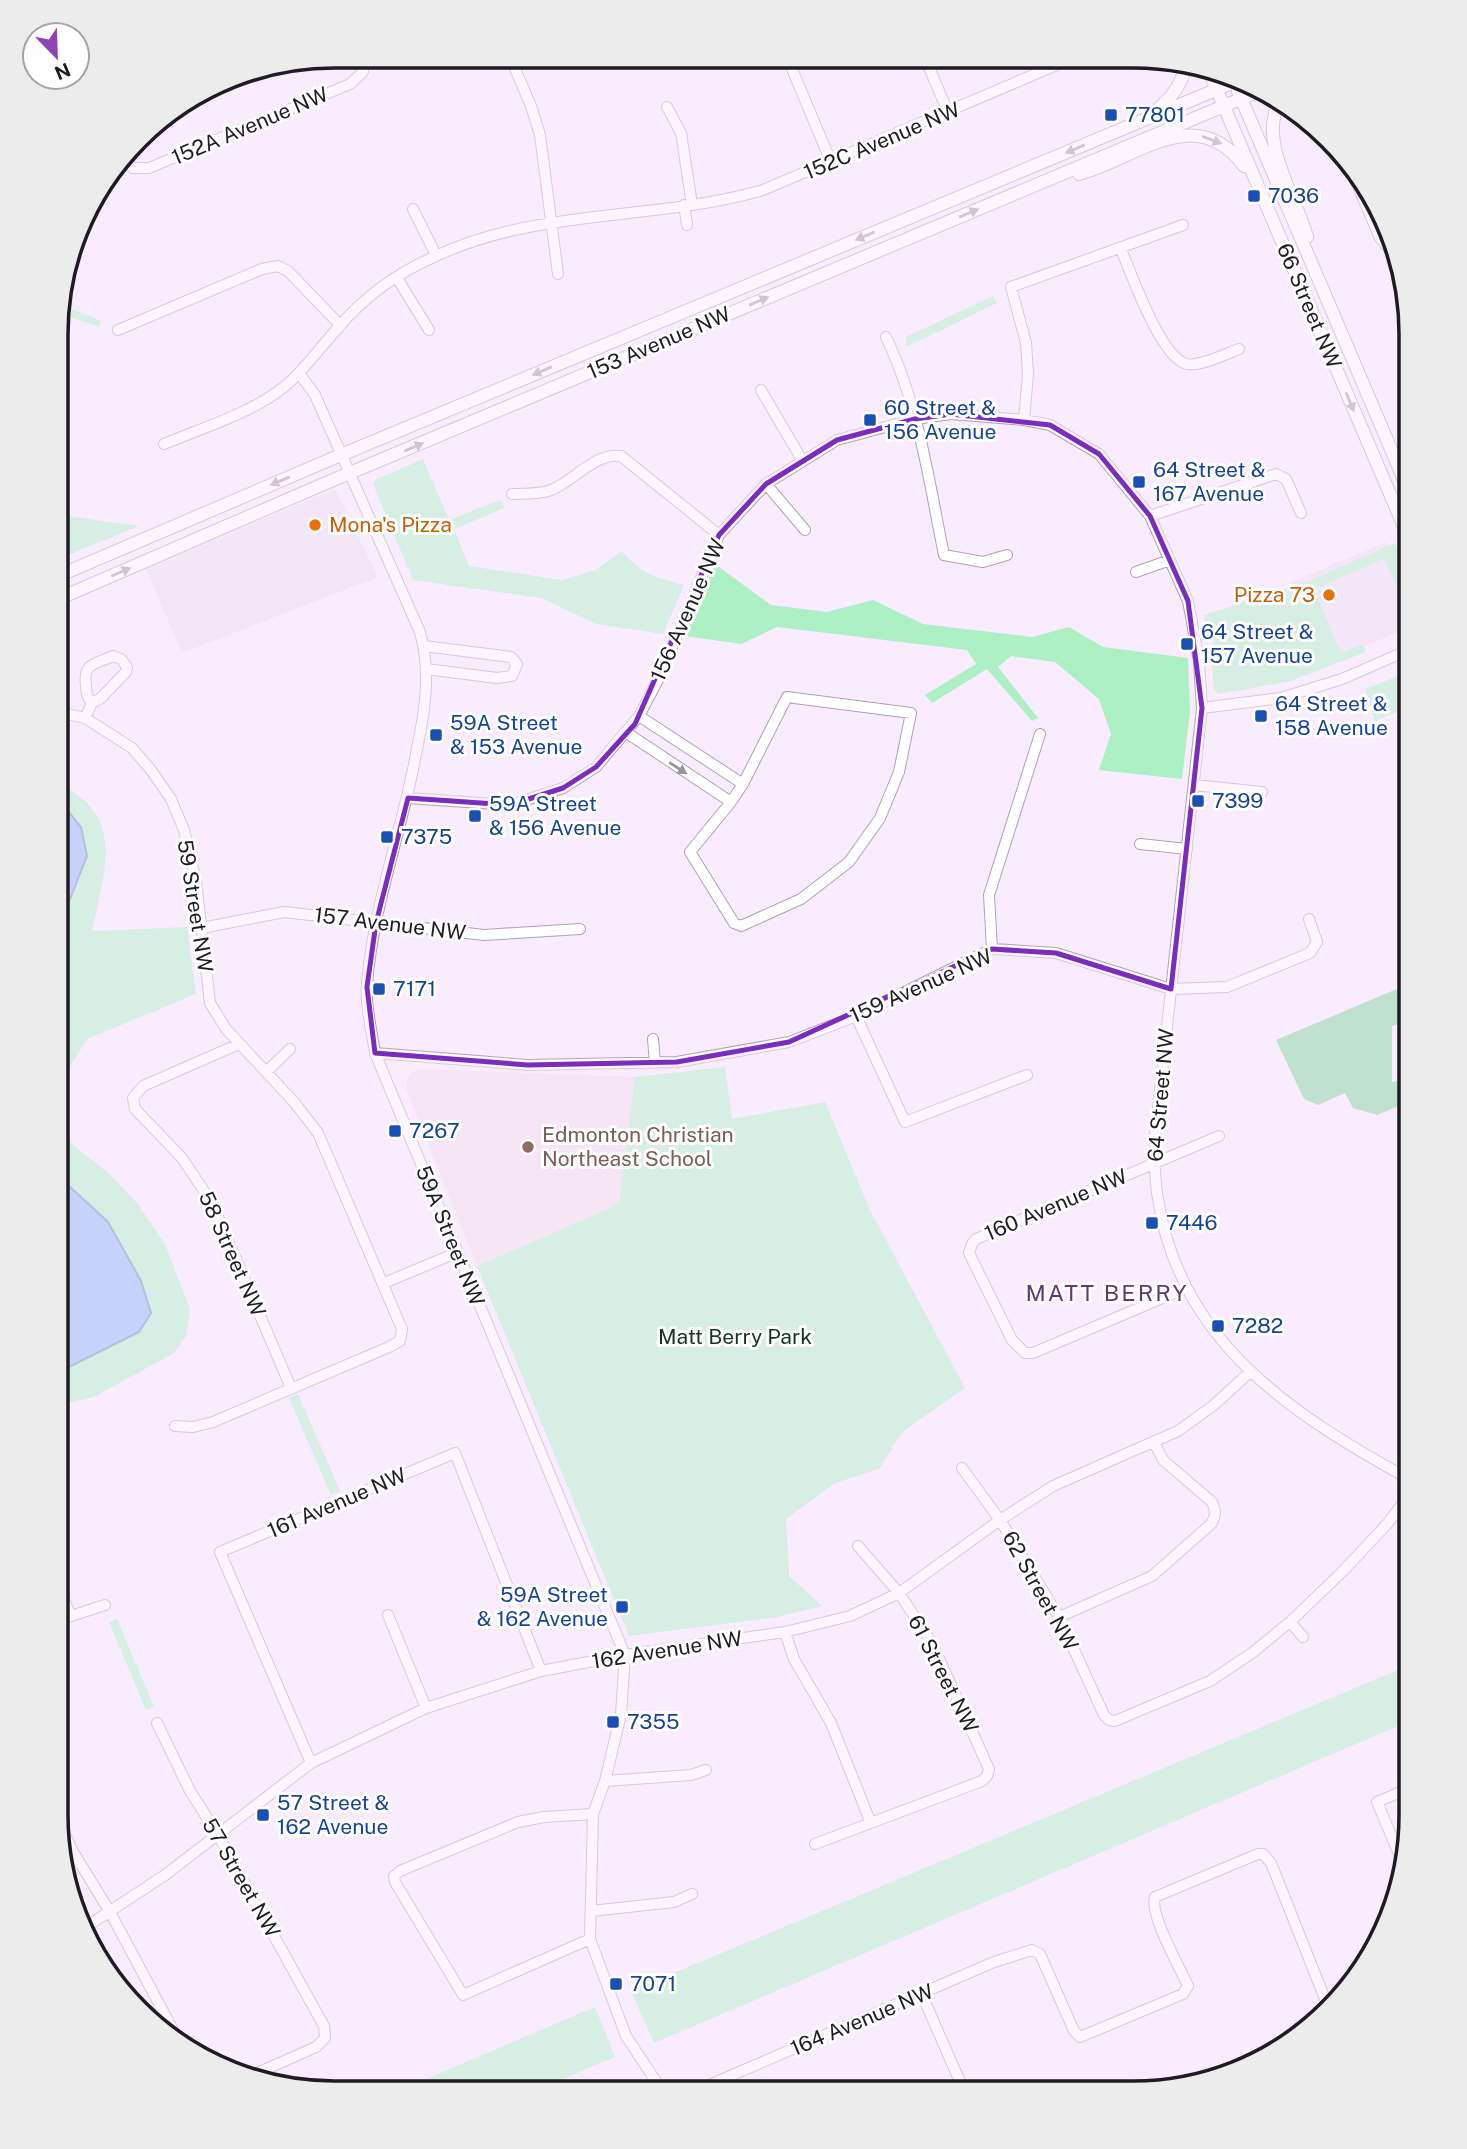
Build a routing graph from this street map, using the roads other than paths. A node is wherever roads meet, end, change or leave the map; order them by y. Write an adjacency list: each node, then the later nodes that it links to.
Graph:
1 (363, 68): 19 (street, 152A Avenue NW)
2 (514, 68): 25 (street)
3 (792, 68): 18 (street)
4 (929, 68): 16 (street)
5 (1050, 68): 16 (street, 152C Avenue NW)
6 (1184, 73): 17 (main road)
7 (1213, 80): 9 (main road, 66 Street NW)
8 (1224, 85): 9 (main road, 153 Avenue NW)
9 (1217, 89): 13 (main road, 66 Street NW); 17 (main road, 153 Avenue NW)
10 (1239, 91): 12 (main road, 66 Street NW)
11 (1249, 96): 12 (main road, 153 Avenue NW)
12 (1241, 99): 13 (main road, 153 Avenue NW); 33 (main road, 66 Street NW)
13 (1224, 106): 20 (main road, 66 Street NW); 21 (main road, 153 Avenue NW)
14 (667, 107): 22 (street)
15 (1275, 110): 33 (main road)
16 (948, 112): 18 (street, 152C Avenue NW)
17 (1138, 122): 44 (main road, 153 Avenue NW, one-way to 44)
18 (831, 162): 22 (street, 152C Avenue NW)
19 (129, 165)
20 (1256, 182): 21 (main road, one-way to 20); 51 (main road, 66 Street NW, one-way to 51)
21 (1031, 187): 47 (main road, 153 Avenue NW, one-way to 21)
22 (688, 204): 25 (street, 152C Avenue NW); 26 (street)
23 (413, 209): 30 (street)
24 (1373, 221): 28 (street)
25 (551, 224): 30 (street, 152C Avenue NW); 31 (street)
26 (687, 225)
27 (1183, 225): 29 (street)
28 (1380, 239)
29 (1121, 247): 38 (street); 42 (street)
30 (436, 256): 32 (street, 152C Avenue NW)
31 (558, 274)
32 (397, 278): 34 (street, 152C Avenue NW); 36 (street)
33 (1319, 282): 46 (main road, 66 Street NW)
34 (340, 325): 35 (street); 39 (street, 152C Avenue NW)
35 (118, 330)
36 (429, 330)
37 (886, 337): 41 (street)
38 (1239, 349)
39 (299, 373): 43 (street, 152C Avenue NW); 44 (street, 59A Street NW)
40 (761, 390): 45 (street)
41 (915, 419): 42 (street, 156 Avenue NW); 45 (street, 156 Avenue NW); 55 (street)
42 (1024, 421): 52 (street, 64 Street NW)
43 (164, 444)
44 (343, 454): 47 (street, 59A Street NW); 57 (main road, 153 Avenue NW, one-way to 57)
45 (802, 460): 48 (street, 156 Avenue NW)
46 (1399, 468)
47 (351, 473): 59 (main road, 153 Avenue NW, one-way to 47); 60 (street, 59A Street NW)
48 (766, 484): 53 (street); 54 (street, 156 Avenue NW)
49 (512, 494): 54 (street)
50 (1301, 513): 52 (street)
51 (1399, 515)
52 (1150, 516): 56 (street, 64 Street NW)
53 (805, 530)
54 (719, 535): 66 (street, 156 Avenue NW)
55 (1007, 555)
56 (1170, 560): 58 (street); 64 (street, 64 Street NW)
57 (68, 572)
58 (1136, 572)
59 (68, 595)
60 (424, 646): 62 (street, 59A Street NW); 62 (street)
61 (1399, 654): 64 (street)
62 (426, 669): 73 (street, 59A Street NW)
63 (92, 703): 63 (street); 67 (street)
64 (1202, 708): 71 (street, 64 Street NW)
65 (68, 714): 67 (street, 59 Street NW)
66 (639, 716): 68 (street, 156 Avenue NW); 70 (street)
67 (85, 718): 79 (street, 59 Street NW)
68 (626, 733): 73 (street, 156 Avenue NW); 74 (street, one-way to 74)
69 (1041, 734): 81 (street)
70 (743, 784): 74 (street); 74 (street)
71 (1194, 785): 72 (street); 76 (street, 64 Street NW)
72 (1262, 792)
73 (408, 798): 78 (street, 59A Street NW)
74 (731, 802)
75 (1140, 844): 76 (street)
76 (1187, 849): 82 (street, 64 Street NW)
77 (1309, 919): 82 (street, 159 Avenue NW)
78 (376, 923): 79 (street, 157 Avenue NW); 80 (street, 157 Avenue NW); 87 (street, 59A Street NW)
79 (202, 928): 85 (street, 59 Street NW)
80 (580, 929)
81 (992, 949): 82 (street, 159 Avenue NW); 83 (street, 159 Avenue NW)
82 (1171, 989): 92 (street, 64 Street NW)
83 (856, 1016): 88 (street, 159 Avenue NW); 90 (street)
84 (653, 1040): 88 (street)
85 (239, 1044): 89 (street, 59 Street NW); 97 (street, 58 Street NW)
86 (290, 1049): 89 (street)
87 (374, 1053): 88 (street, 159 Avenue NW); 93 (street, 59A Street NW)
88 (655, 1063)
89 (266, 1072): 94 (street, 59 Street NW)
90 (1027, 1075)
91 (1219, 1136): 92 (street, 160 Avenue NW)
92 (1155, 1163): 95 (street, 64 Street NW); 95 (street, 160 Avenue NW)
93 (456, 1253): 94 (street); 115 (street, 59A Street NW)
94 (384, 1283): 97 (street, 59 Street NW)
95 (1186, 1288): 96 (street, 64 Street NW)
96 (1250, 1372): 99 (street, 162 Avenue NW); 101 (street, 64 Street NW)
97 (292, 1388): 98 (street)
98 (175, 1426)
99 (1154, 1442): 103 (street, 162 Avenue NW); 111 (street)
100 (962, 1468): 103 (street, 62 Street NW)
101 (1399, 1474)
102 (1399, 1506): 112 (street)
103 (1000, 1520): 105 (street, 162 Avenue NW); 111 (street, 62 Street NW)
104 (858, 1546): 105 (street, 61 Street NW)
105 (899, 1593): 113 (street, 162 Avenue NW); 124 (street, 61 Street NW)
106 (106, 1605): 109 (street)
107 (68, 1609): 109 (street)
108 (388, 1615): 117 (street)
109 (71, 1616): 110 (street)
110 (68, 1617)
111 (1059, 1618): 112 (street, 62 Street NW)
112 (1290, 1622): 114 (street)
113 (785, 1632): 115 (street, 162 Avenue NW); 124 (street)
114 (1303, 1637)
115 (625, 1655): 116 (street, 162 Avenue NW); 121 (street, 59A Street NW)
116 (541, 1671): 117 (street, 162 Avenue NW); 119 (street, 161 Avenue NW)
117 (426, 1708): 119 (street, 162 Avenue NW)
118 (157, 1723): 125 (street, 57 Street NW)
119 (312, 1763): 125 (street, 162 Avenue NW)
120 (706, 1770): 121 (street)
121 (605, 1781): 123 (street, 59A Street NW)
122 (1399, 1793): 128 (street)
123 (593, 1814): 130 (street, 59A Street NW); 133 (street)
124 (870, 1821): 126 (street)
125 (218, 1835): 131 (street, 162 Avenue NW); 137 (street, 57 Street NW)
126 (814, 1844)
127 (70, 1845): 131 (street)
128 (1396, 1847)
129 (692, 1894): 130 (street)
130 (591, 1911): 133 (street, 59A Street NW)
131 (110, 1912): 132 (street, 162 Avenue NW); 136 (street)
132 (92, 1923)
133 (590, 1939): 138 (street, 59A Street NW)
134 (922, 1995): 135 (street, 164 Avenue NW); 139 (street, 164 Avenue NW); 140 (street)
135 (1325, 1999)
136 (170, 2024)
137 (262, 2071)
138 (656, 2081)
139 (719, 2081)
140 (960, 2081)

